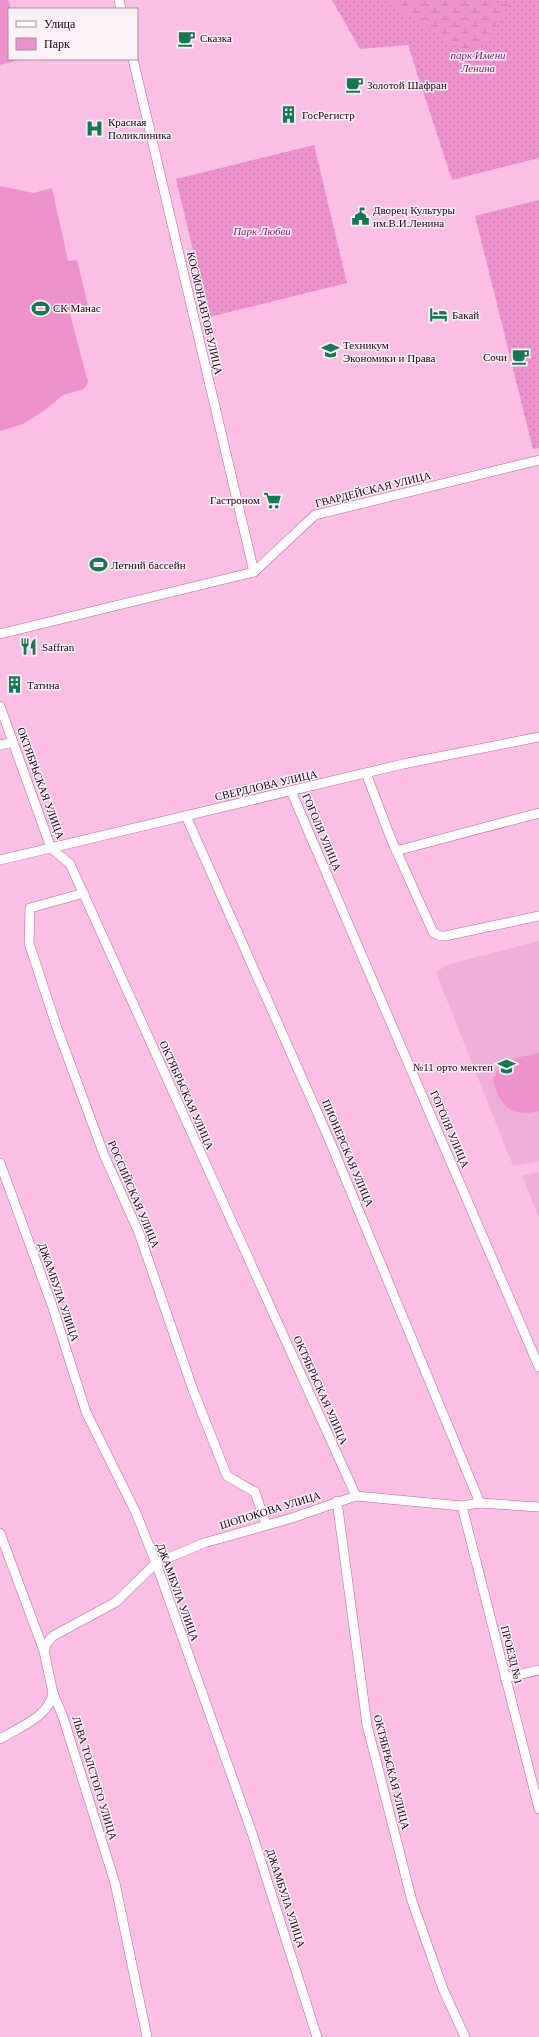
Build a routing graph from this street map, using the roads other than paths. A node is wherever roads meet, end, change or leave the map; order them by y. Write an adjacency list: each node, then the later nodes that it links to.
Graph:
1 (133, 60): 3 (street, КОСМОНАВТОВ УЛИЦА)
2 (539, 460): 3 (street, ГВАРДЕЙСКАЯ УЛИЦА)
3 (254, 572): 4 (street, ГВАРДЕЙСКАЯ УЛИЦА)
4 (0, 634)
5 (0, 706): 7 (street, ОКТЯБРЬСКАЯ УЛИЦА)
6 (539, 737): 9 (street, СВЕРДЛОВА УЛИЦА)
7 (14, 742): 8 (street); 13 (street, ОКТЯБРЬСКАЯ УЛИЦА)
8 (0, 745)
9 (366, 773): 10 (street, СВЕРДЛОВА УЛИЦА); 14 (street)
10 (291, 791): 12 (street, СВЕРДЛОВА УЛИЦА); 19 (street, ГОГОЛЯ УЛИЦА)
11 (539, 813): 14 (street)
12 (186, 816): 13 (street, СВЕРДЛОВА УЛИЦА); 22 (street, ПИОНЕРСКАЯ УЛИЦА)
13 (51, 848): 15 (street, СВЕРДЛОВА УЛИЦА); 16 (street, ОКТЯБРЬСКАЯ УЛИЦА)
14 (396, 851): 17 (street)
15 (0, 860)
16 (84, 893): 20 (street, ОКТЯБРЬСКАЯ УЛИЦА); 25 (street, РОССИЙСКАЯ УЛИЦА)
17 (539, 916)
18 (0, 1163): 27 (street, ДЖАМБУЛА УЛИЦА)
19 (539, 1367)
20 (356, 1496): 21 (street, ШОПОКОВА УЛИЦА); 23 (street, ШОПОКОВА УЛИЦА)
21 (337, 1501): 25 (street, ШОПОКОВА УЛИЦА); 36 (street, ОКТЯБРЬСКАЯ УЛИЦА)
22 (480, 1503): 23 (street, ШОПОКОВА УЛИЦА); 24 (street, ШОПОКОВА УЛИЦА)
23 (462, 1506): 30 (street, ПРОЕЗД №1)
24 (539, 1507)
25 (266, 1524): 27 (street, ШОПОКОВА УЛИЦА)
26 (0, 1533): 28 (street, ЛЬВА ТОЛСТОГО УЛИЦА)
27 (156, 1563): 28 (street, ШОПОКОВА УЛИЦА); 35 (street, ДЖАМБУЛА УЛИЦА)
28 (44, 1651): 31 (street, ЛЬВА ТОЛСТОГО УЛИЦА)
29 (539, 1670): 30 (street)
30 (505, 1678): 33 (street, ПРОЕЗД №1)
31 (53, 1693): 32 (street); 34 (street, ЛЬВА ТОЛСТОГО УЛИЦА)
32 (0, 1739)
33 (539, 1809)
34 (147, 2037)
35 (317, 2037)
36 (465, 2037)

